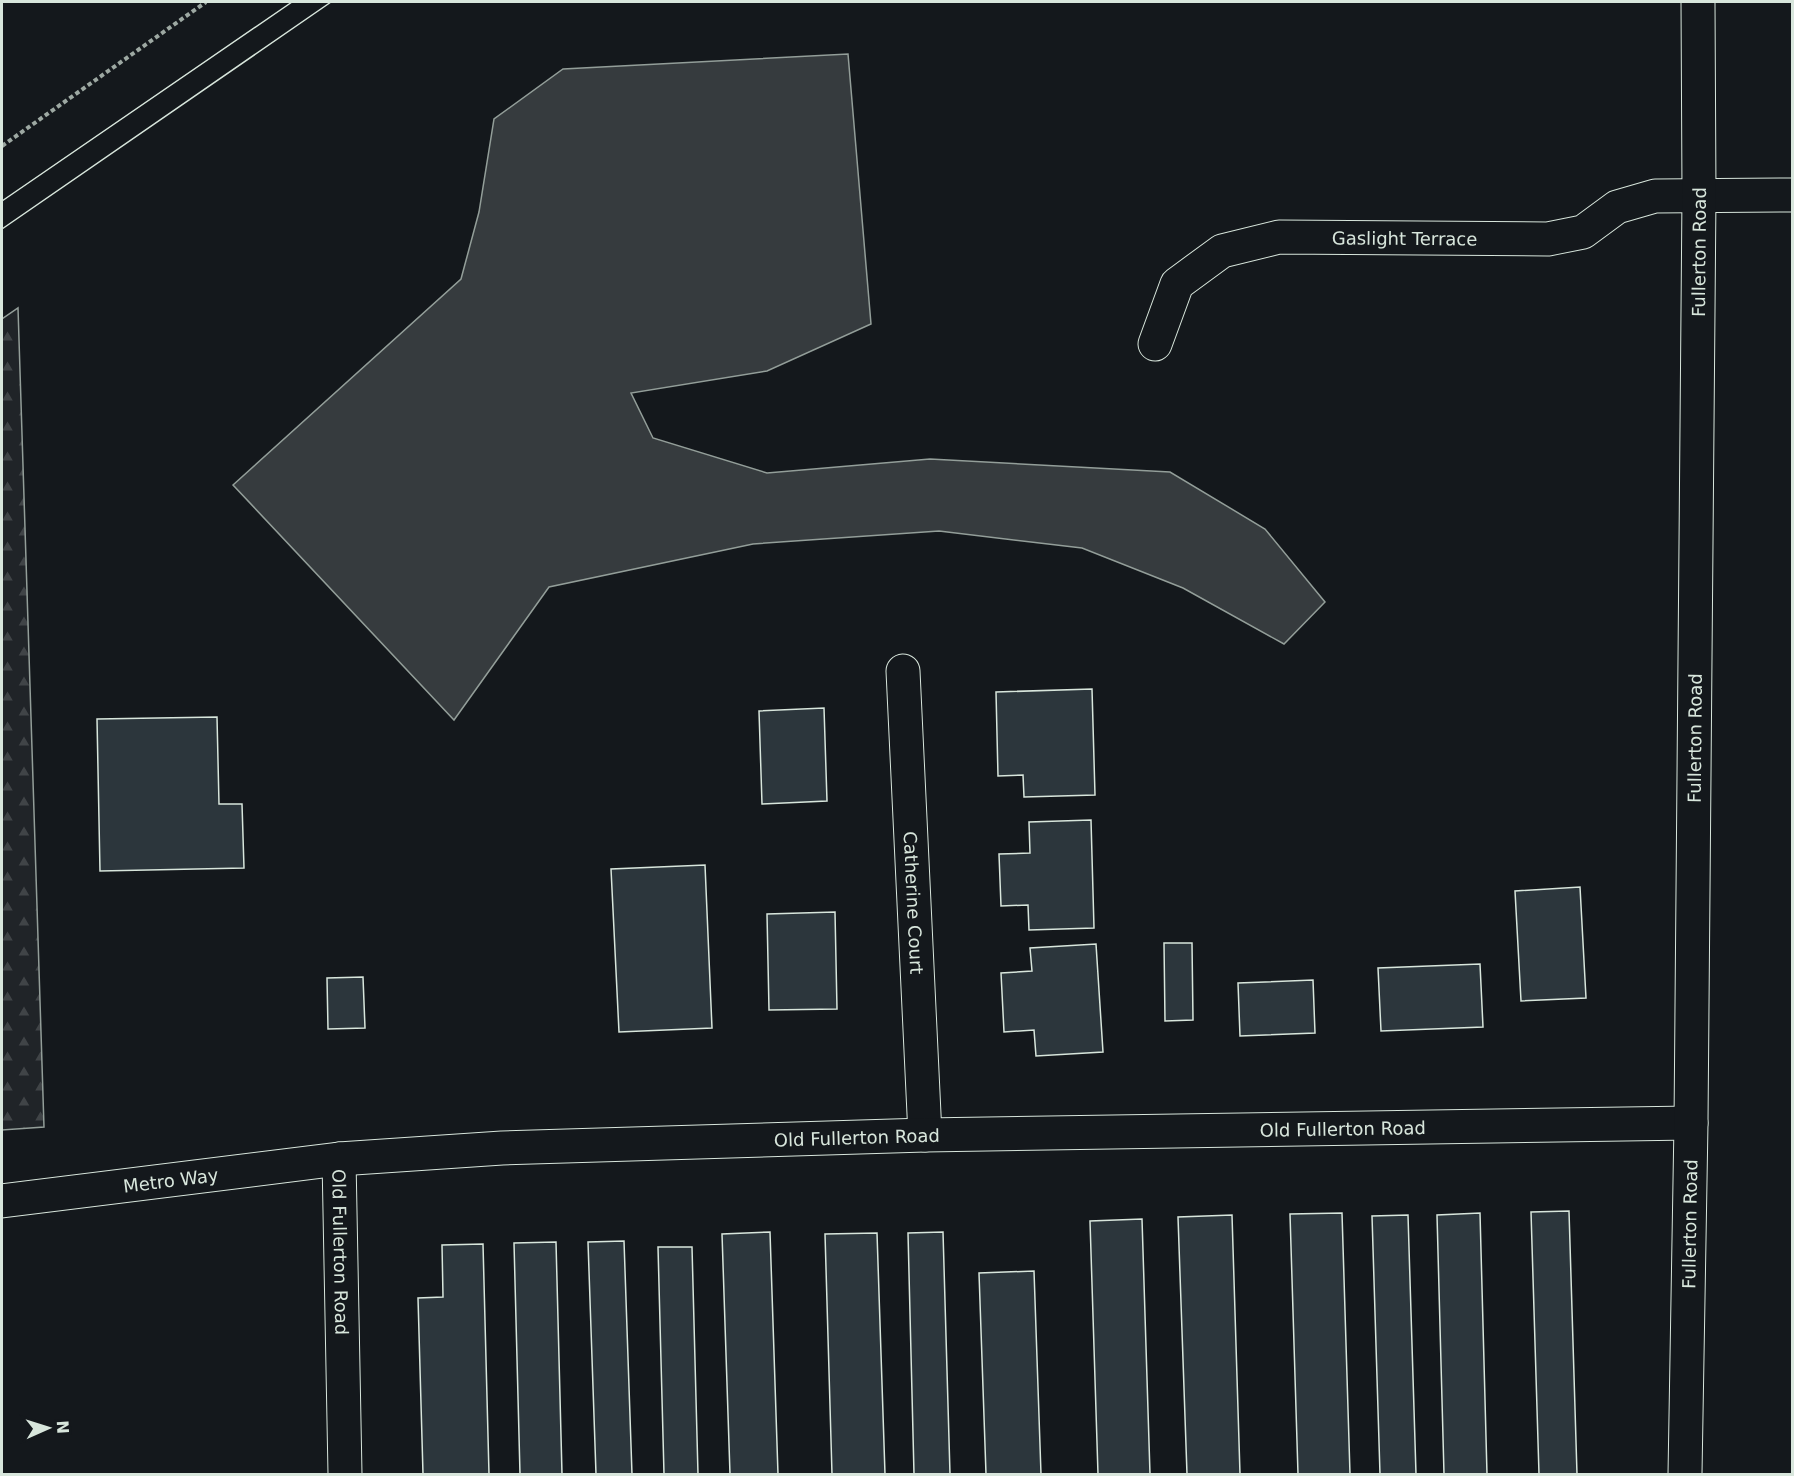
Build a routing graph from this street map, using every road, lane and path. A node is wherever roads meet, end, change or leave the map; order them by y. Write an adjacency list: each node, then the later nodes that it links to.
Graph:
1 (206, 2): 3 (path)
2 (1698, 2): 4 (street, Fullerton Road)
3 (2, 146)
4 (1699, 195): 5 (street, Gaslight Terrace); 6 (street, Gaslight Terrace); 8 (street, Fullerton Road)
5 (1792, 195)
6 (1155, 344)
7 (903, 671): 9 (street, Catherine Court)
8 (1691, 1123): 9 (street, Old Fullerton Road); 13 (street, Fullerton Road)
9 (926, 1135): 10 (street, Old Fullerton Road)
10 (339, 1159): 11 (street, Metro Way); 12 (street, Old Fullerton Road)
11 (2, 1201)
12 (345, 1474)
13 (1685, 1474)

